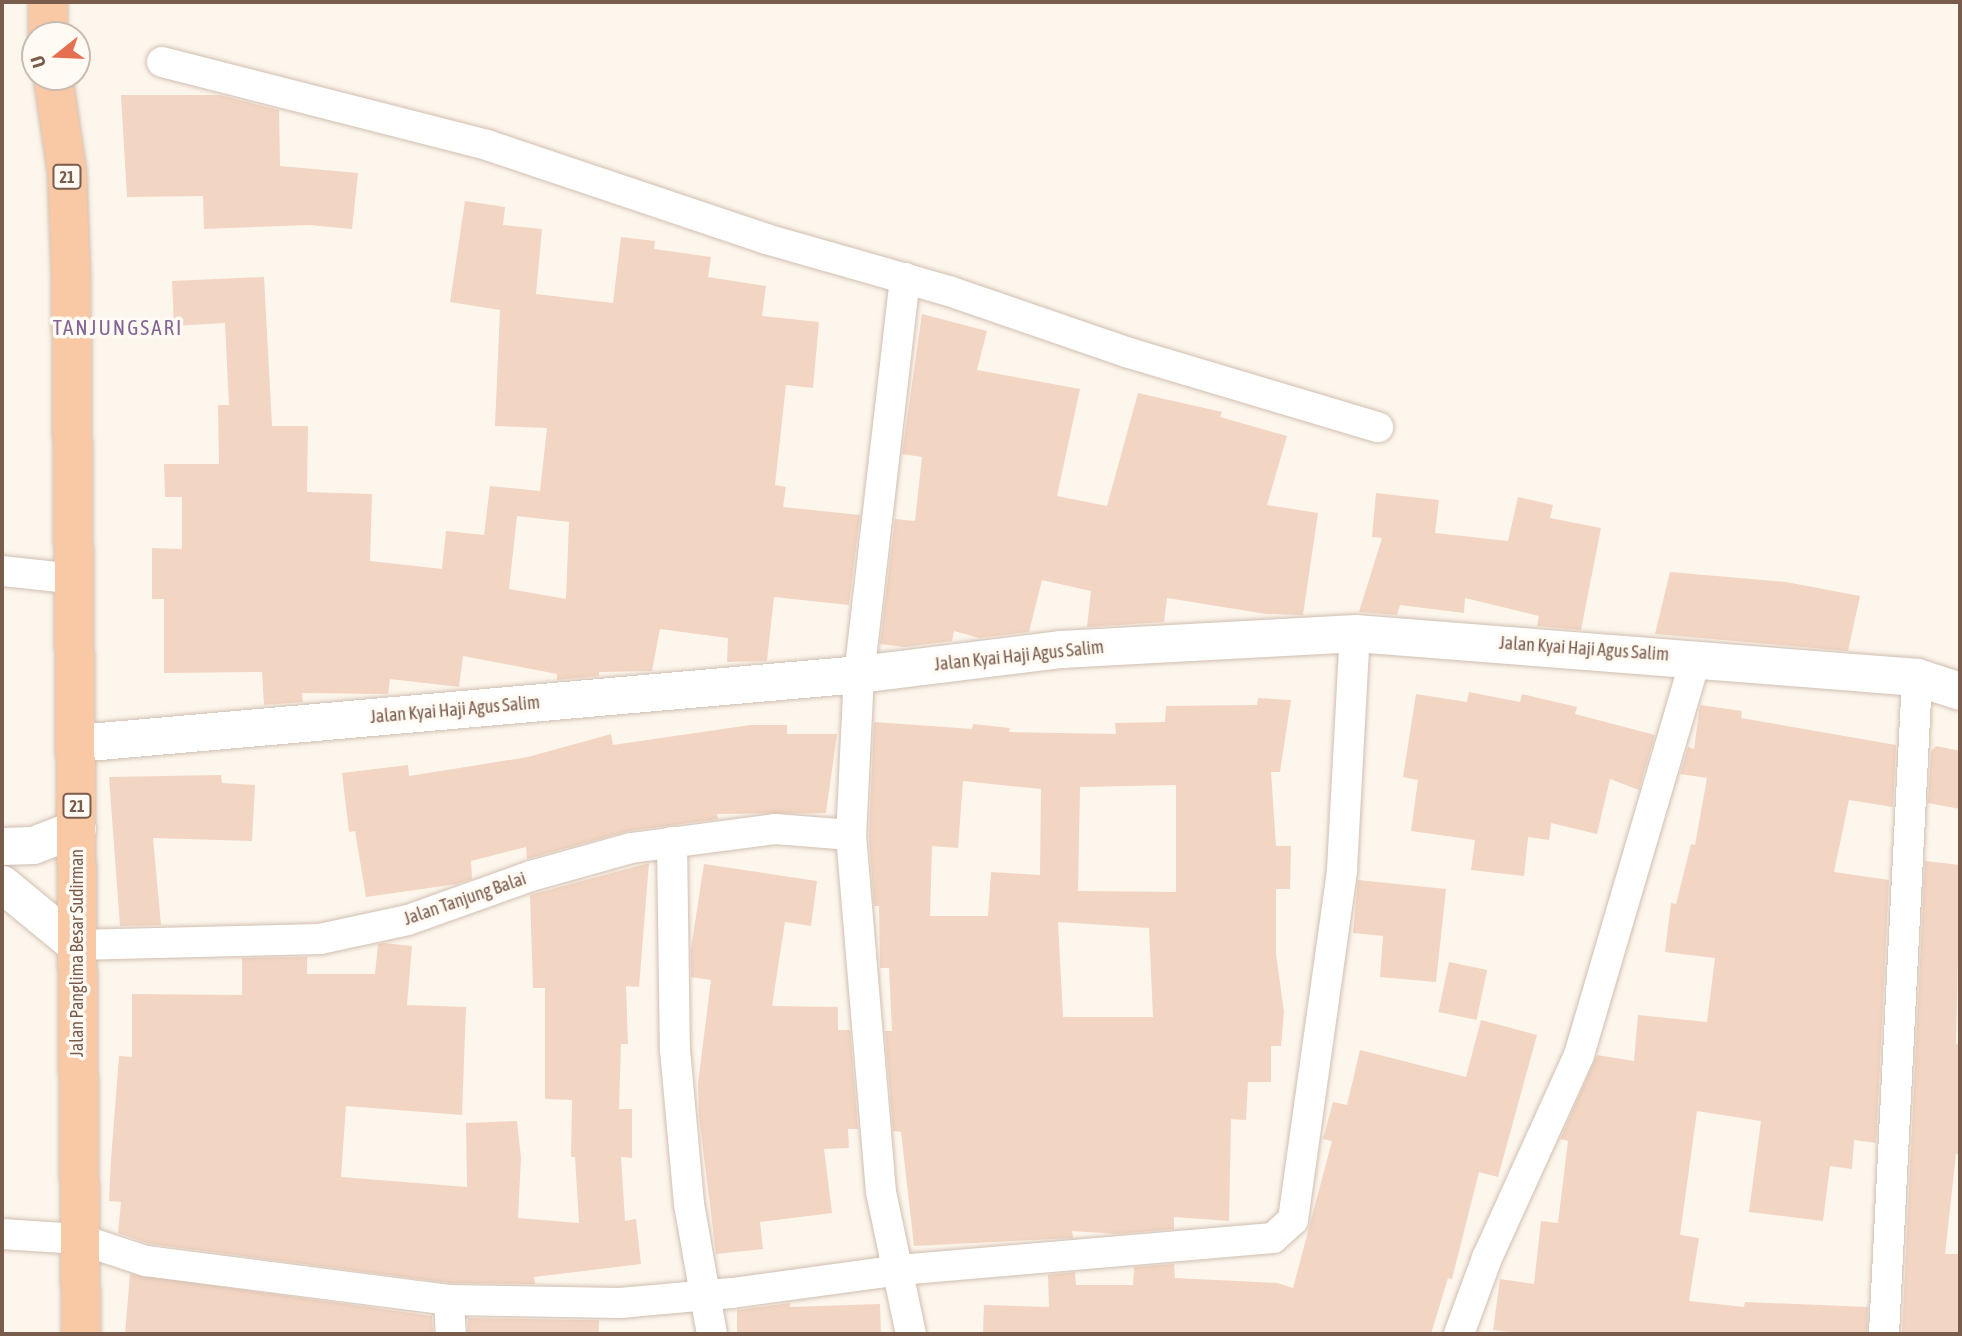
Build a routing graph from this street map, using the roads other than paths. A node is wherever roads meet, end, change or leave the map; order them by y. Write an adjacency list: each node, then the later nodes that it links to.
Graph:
1 (48, 2): 2 (highway)
2 (48, 21)
3 (162, 62): 5 (street)
4 (55, 91): 8 (highway, Jalan Panglima Besar Sudirman / 21)
5 (905, 278): 6 (street); 11 (street)
6 (1378, 427)
7 (2, 571): 8 (street)
8 (77, 579): 14 (highway, Jalan Panglima Besar Sudirman / 21)
9 (1355, 633): 10 (street, Jalan Kyai Haji Agus Salim); 11 (street, Jalan Kyai Haji Agus Salim); 23 (street)
10 (1696, 657): 12 (street, Jalan Kyai Haji Agus Salim); 30 (street)
11 (859, 674): 14 (street, Jalan Kyai Haji Agus Salim); 16 (street)
12 (1917, 677): 13 (street, Jalan Kyai Haji Agus Salim); 31 (street)
13 (1960, 691)
14 (77, 743): 15 (highway, Jalan Panglima Besar Sudirman / 21)
15 (77, 828): 18 (street); 20 (highway, Jalan Panglima Besar Sudirman / 21)
16 (851, 835): 17 (street, Jalan Tanjung Balai); 23 (street)
17 (672, 842): 20 (street, Jalan Tanjung Balai); 24 (street)
18 (2, 846)
19 (2, 884): 20 (street)
20 (76, 945): 22 (highway, Jalan Panglima Besar Sudirman / 21)
21 (2, 1234): 22 (street)
22 (79, 1239): 25 (street); 26 (highway, Jalan Panglima Besar Sudirman / 21)
23 (899, 1270): 24 (street); 29 (street)
24 (708, 1295): 25 (street); 28 (street)
25 (449, 1300): 27 (street)
26 (81, 1334)
27 (450, 1334)
28 (712, 1334)
29 (911, 1334)
30 (1459, 1334)
31 (1884, 1334)

